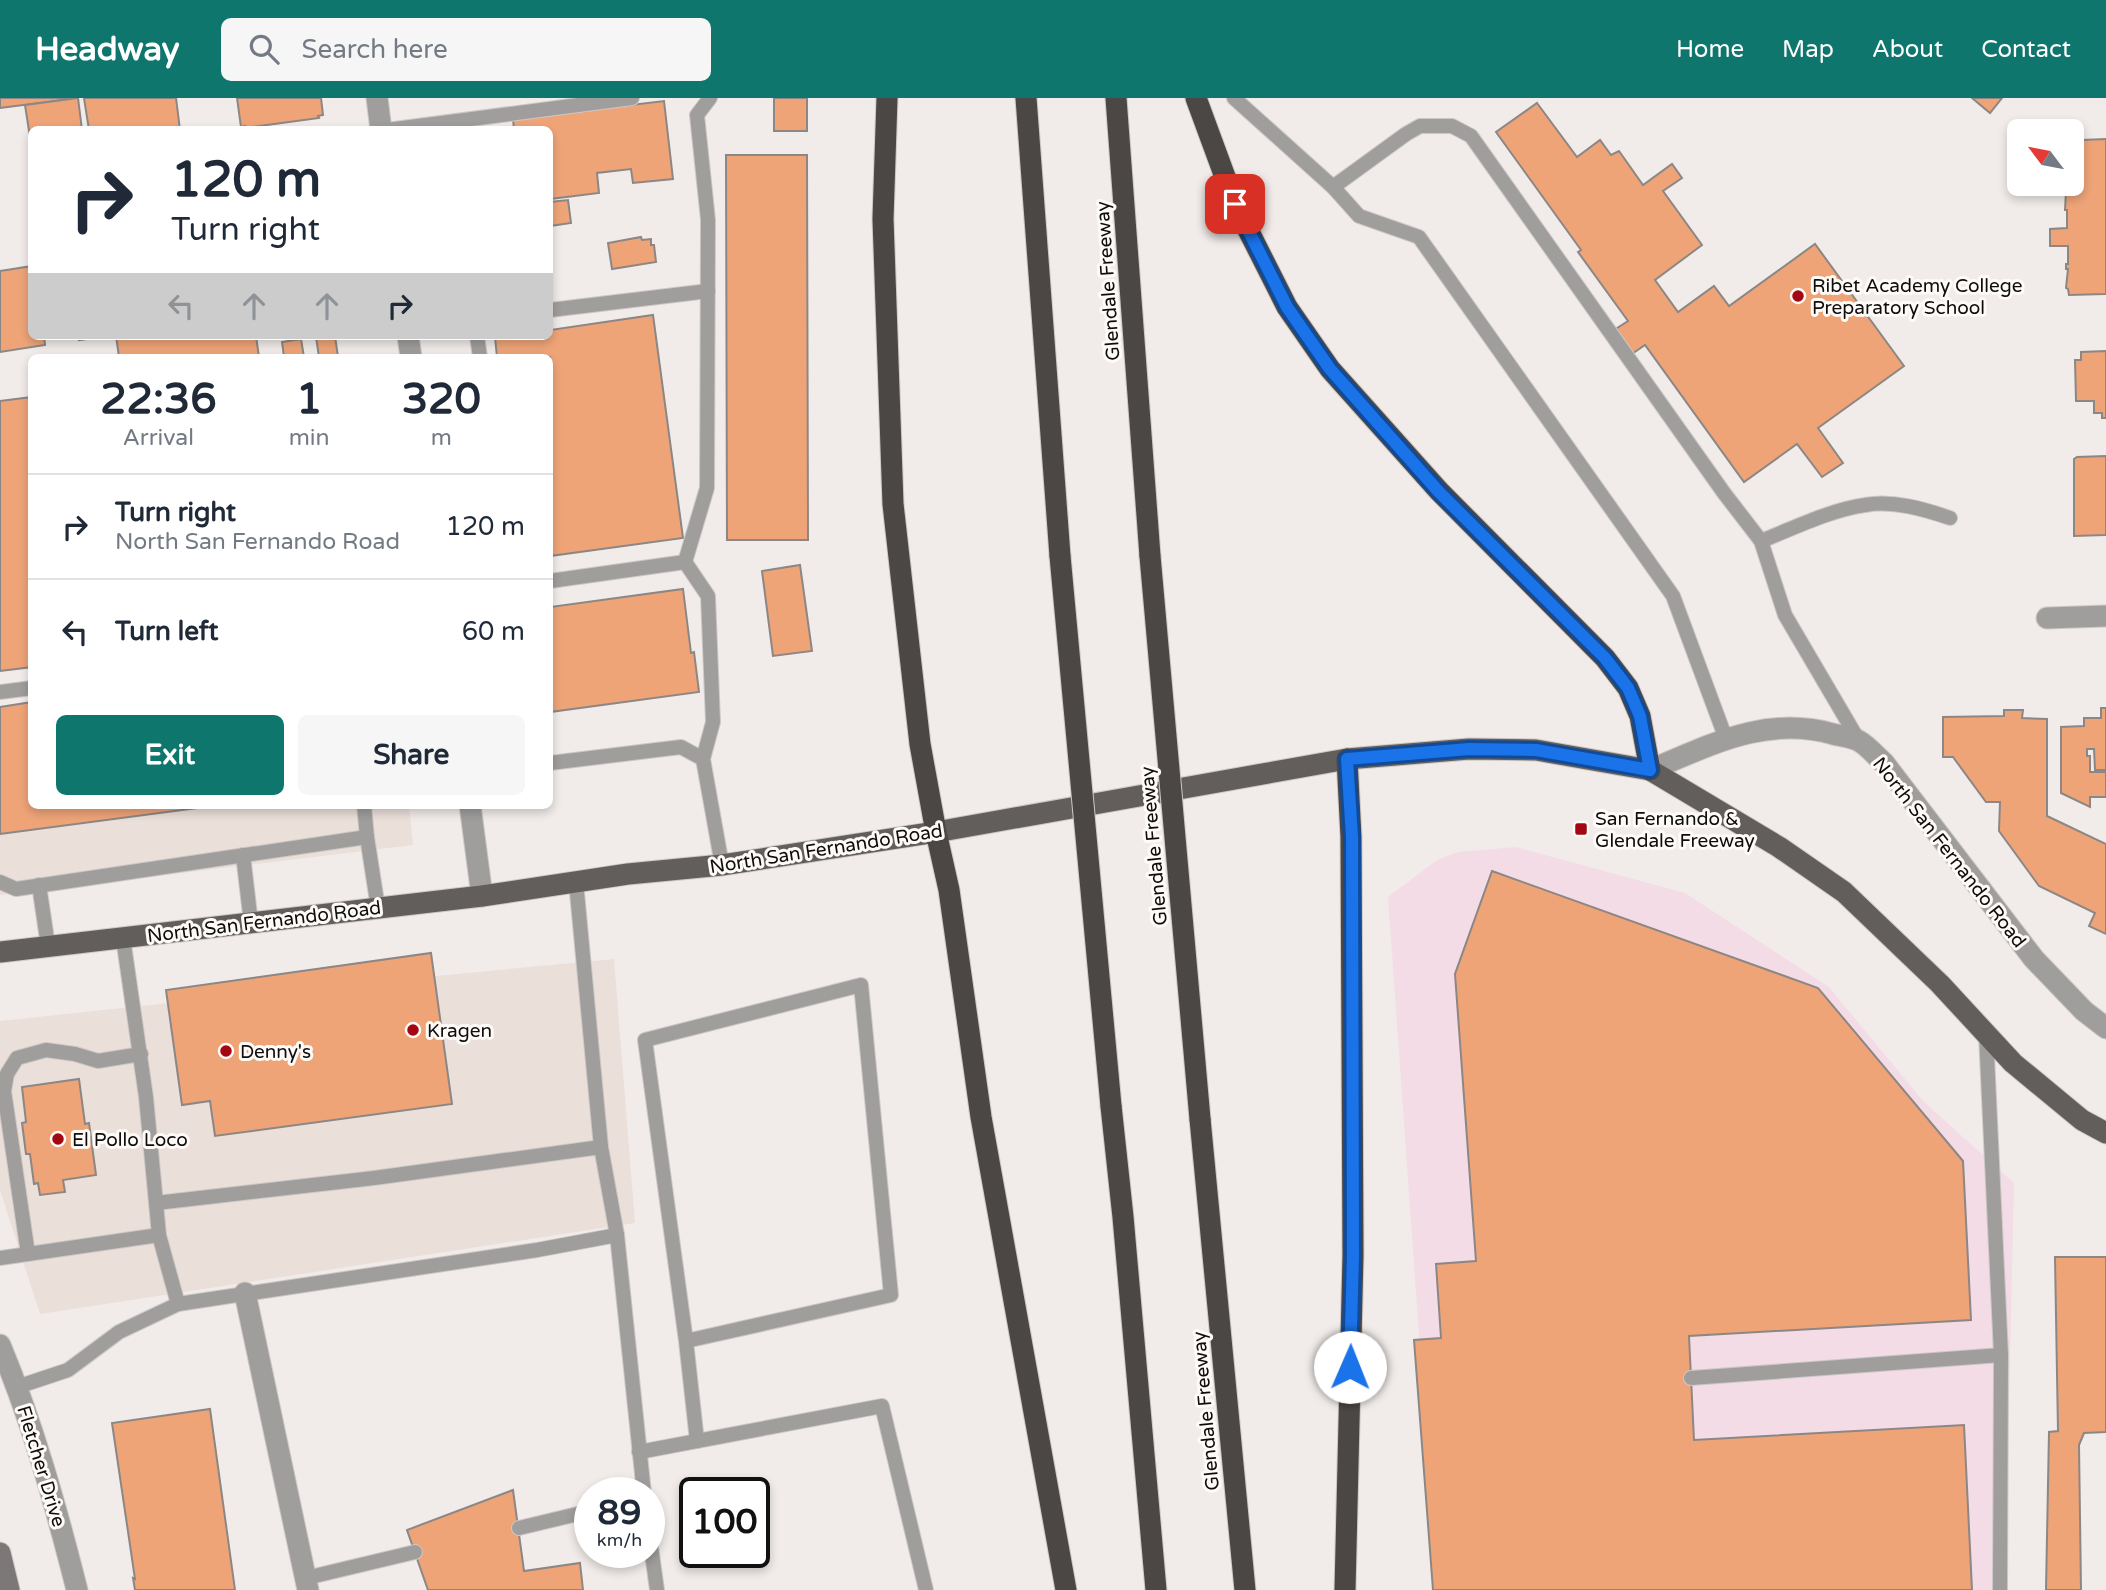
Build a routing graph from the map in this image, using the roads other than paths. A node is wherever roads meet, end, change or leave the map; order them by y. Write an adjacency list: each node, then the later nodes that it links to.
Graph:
1 (377, 98): 9 (street)
2 (632, 98): 10 (lane)
3 (710, 98): 12 (lane)
4 (887, 98): 30 (highway)
5 (1026, 98): 74 (highway, bridge)
6 (1116, 98): 75 (highway, Glendale Freeway, bridge)
7 (1234, 98): 11 (lane)
8 (1196, 99): 27 (highway)
9 (380, 126)
10 (418, 126)
11 (1333, 187): 15 (lane); 22 (lane)
12 (708, 290): 13 (lane); 16 (lane)
13 (553, 310)
14 (1950, 519): 15 (lane)
15 (1761, 541): 23 (lane)
16 (685, 562): 17 (lane); 24 (lane)
17 (553, 581)
18 (2106, 616): 19 (street)
19 (2047, 618)
20 (28, 688): 21 (lane)
21 (0, 692)
22 (1726, 739): 23 (street, North San Fernando Road); 27 (street, North San Fernando Road)
23 (1859, 741): 43 (street, North San Fernando Road)
24 (702, 759): 26 (lane); 33 (lane)
25 (1347, 759): 27 (main road, North San Fernando Road); 30 (main road, North San Fernando Road); 76 (highway)
26 (553, 763)
27 (1650, 770): 44 (main road, North San Fernando Road)
28 (364, 809): 31 (lane)
29 (471, 809): 37 (street)
30 (936, 832): 33 (main road, North San Fernando Road); 73 (highway)
31 (367, 837): 32 (lane); 38 (lane)
32 (243, 855): 36 (lane); 39 (lane)
33 (722, 865): 35 (main road, North San Fernando Road)
34 (0, 882): 36 (lane)
35 (576, 882): 37 (main road, North San Fernando Road); 47 (lane)
36 (39, 885): 41 (lane)
37 (482, 896): 38 (main road, North San Fernando Road)
38 (378, 908): 39 (main road, North San Fernando Road)
39 (251, 923): 40 (main road, North San Fernando Road)
40 (124, 938): 41 (main road, North San Fernando Road); 45 (lane)
41 (48, 946): 42 (main road, North San Fernando Road)
42 (0, 952)
43 (2106, 1028)
44 (1986, 1034): 46 (main road, North San Fernando Road); 57 (lane)
45 (141, 1054): 48 (lane); 51 (lane)
46 (2106, 1133)
47 (601, 1147): 48 (lane); 49 (lane)
48 (156, 1203): 50 (lane)
49 (617, 1235): 53 (lane); 61 (lane)
50 (159, 1236): 51 (lane); 54 (lane)
51 (28, 1254): 52 (lane)
52 (0, 1258)
53 (245, 1293): 54 (lane); 68 (street)
54 (178, 1304): 59 (lane)
55 (686, 1341): 55 (lane); 60 (lane)
56 (0, 1345): 59 (street, Fletcher Drive)
57 (2001, 1355): 58 (lane); 77 (lane)
58 (1691, 1378)
59 (17, 1387): 70 (street, Fletcher Drive)
60 (697, 1441): 61 (lane); 72 (lane)
61 (639, 1452): 62 (lane)
62 (642, 1477)
63 (574, 1515): 64 (lane)
64 (519, 1528)
65 (415, 1552): 68 (lane)
66 (0, 1553): 69 (main road)
67 (654, 1568): 71 (lane)
68 (307, 1584)
69 (9, 1590)
70 (77, 1590)
71 (657, 1590)
72 (926, 1590)
73 (1066, 1590)
74 (1156, 1590)
75 (1245, 1590)
76 (1345, 1590)
77 (2000, 1590)

